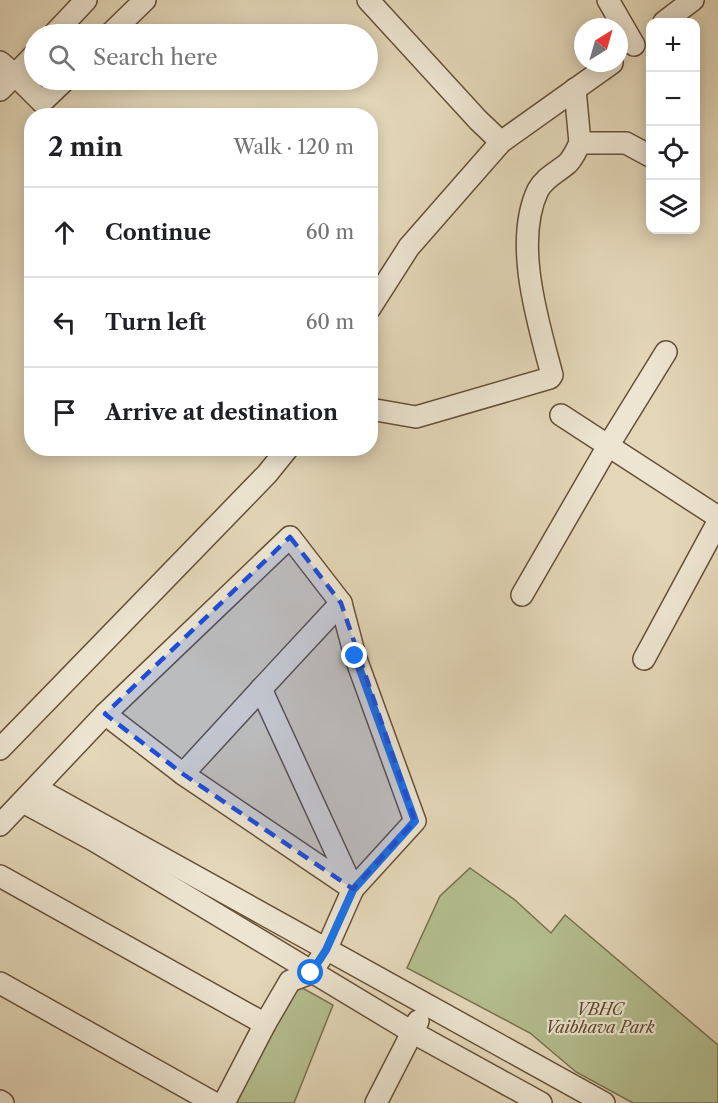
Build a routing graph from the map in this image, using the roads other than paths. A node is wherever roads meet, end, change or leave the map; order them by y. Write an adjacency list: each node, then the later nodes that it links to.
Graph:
1 (86, 0): 7 (street)
2 (145, 0): 8 (street)
3 (368, 0): 18 (street)
4 (608, 0): 9 (street)
5 (693, 0): 6 (street)
6 (669, 18)
7 (63, 24)
8 (120, 24)
9 (635, 45)
10 (24, 60): 11 (street)
11 (8, 69): 13 (street); 15 (street)
12 (599, 72): 14 (street)
13 (24, 85)
14 (575, 89): 18 (street); 19 (street)
15 (0, 90)
16 (30, 90): 17 (street)
17 (55, 90)
18 (501, 142): 21 (street)
19 (580, 143): 20 (street); 23 (street)
20 (646, 153)
21 (378, 295)
22 (666, 352): 25 (street)
23 (378, 410)
24 (561, 416): 25 (street)
25 (608, 446): 27 (street); 29 (street)
26 (282, 456): 34 (street)
27 (718, 517)
28 (718, 522): 31 (street)
29 (522, 596)
30 (341, 603): 32 (street); 33 (street); 39 (street)
31 (644, 659)
32 (261, 689): 35 (street); 39 (street)
33 (105, 714): 35 (street); 36 (street)
34 (0, 749)
35 (183, 774): 39 (street)
36 (30, 795): 37 (street); 40 (street); 41 (street)
37 (0, 825)
38 (0, 876): 44 (street)
39 (353, 890): 40 (street)
40 (326, 950): 41 (street); 43 (street)
41 (311, 973): 44 (street); 45 (street)
42 (0, 983): 46 (street)
43 (427, 1005): 45 (street); 50 (street)
44 (265, 1024): 47 (street)
45 (412, 1032): 48 (street); 49 (street)
46 (214, 1103)
47 (224, 1103)
48 (376, 1103)
49 (541, 1103)
50 (604, 1103)

